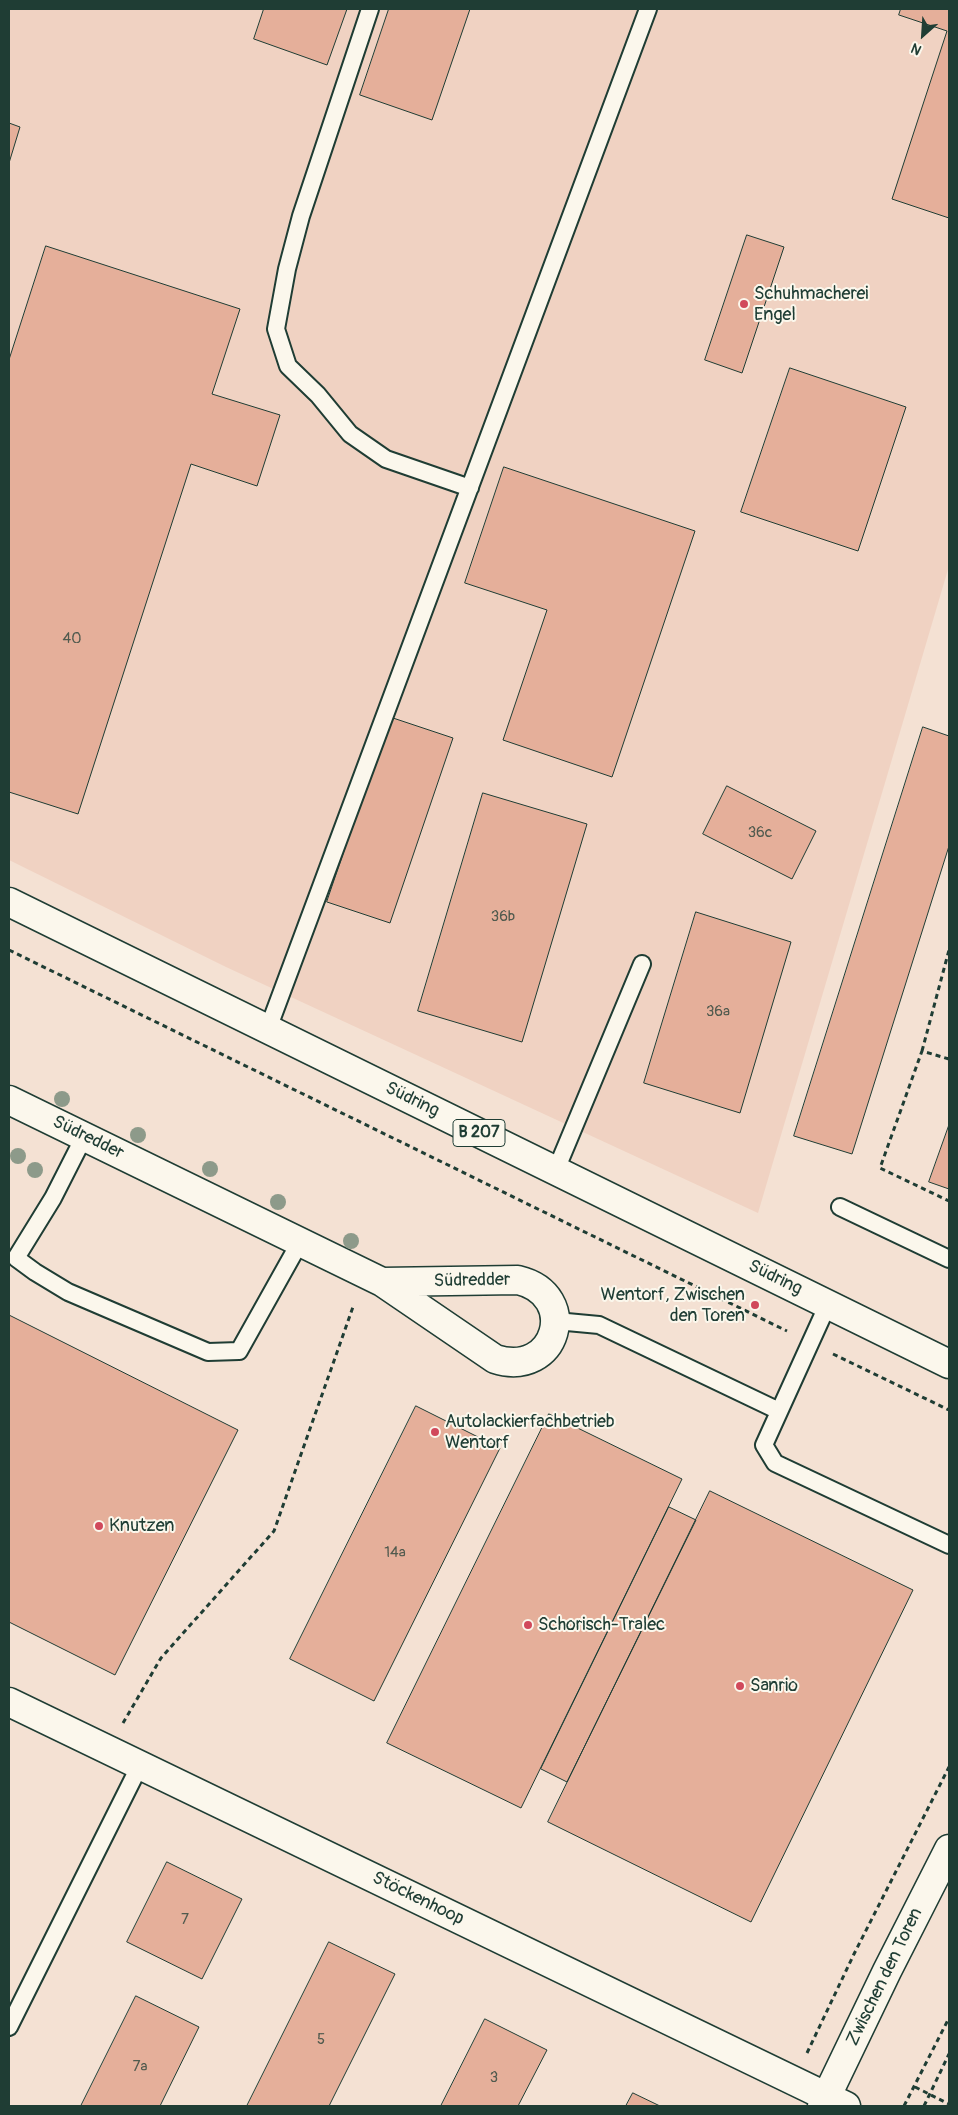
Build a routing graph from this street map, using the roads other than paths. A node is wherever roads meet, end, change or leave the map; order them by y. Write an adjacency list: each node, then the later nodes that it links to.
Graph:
1 (370, 9): 3 (lane)
2 (648, 9): 3 (lane)
3 (470, 488): 6 (lane)
4 (9, 902): 6 (street, Südring / B 207)
5 (642, 964): 9 (lane)
6 (268, 1029): 9 (street, Südring / B 207)
7 (9, 1100): 8 (street, Südredder)
8 (84, 1137): 11 (street, Südredder); 13 (lane)
9 (556, 1170): 15 (street, Südring / B 207)
10 (840, 1207): 12 (lane)
11 (300, 1242): 13 (lane); 14 (street, Südredder)
12 (949, 1259)
13 (12, 1264)
14 (382, 1282): 16 (street, Südredder); 16 (street, Südredder)
15 (828, 1304): 17 (street, Südring / B 207); 18 (lane)
16 (556, 1321): 18 (lane)
17 (949, 1364)
18 (780, 1411): 19 (lane)
19 (949, 1545)
20 (9, 1702): 21 (street, Stöckenhoop)
21 (140, 1765): 23 (lane); 24 (street, Stöckenhoop)
22 (949, 1849): 24 (street, Zwischen den Toren)
23 (9, 2028)
24 (832, 2103)

